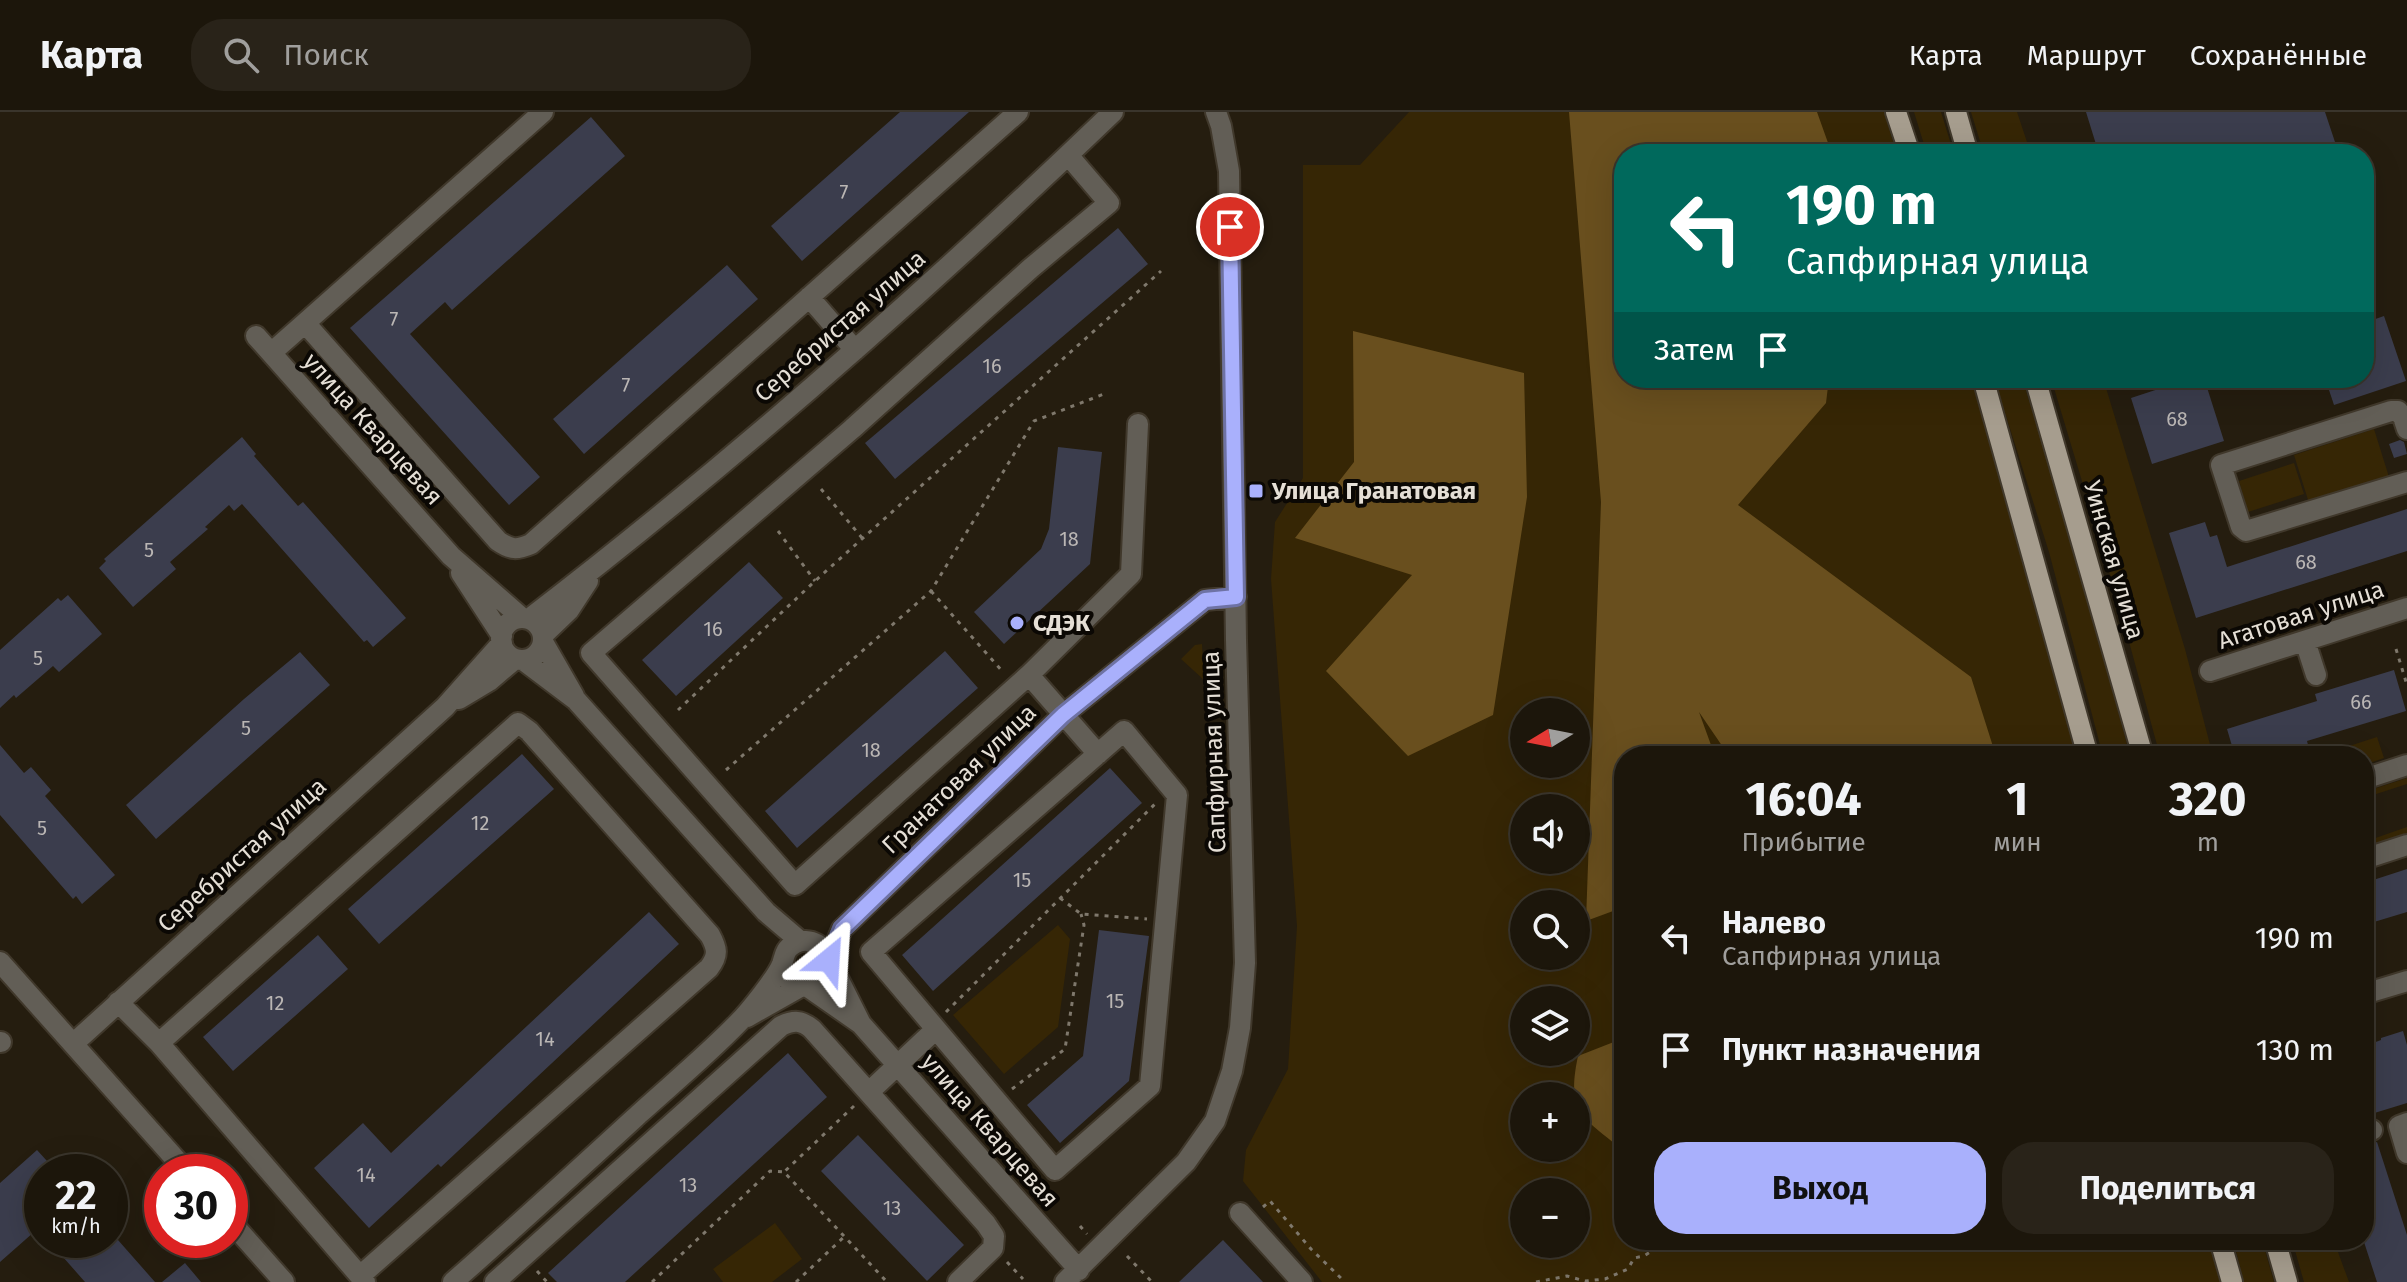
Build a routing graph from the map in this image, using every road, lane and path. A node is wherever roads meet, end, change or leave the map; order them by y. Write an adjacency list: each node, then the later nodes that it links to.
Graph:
1 (543, 112): 12 (street)
2 (1018, 112): 11 (street)
3 (1113, 112): 9 (street, Серебристая улица)
4 (1216, 112): 28 (street, Сапфирная улица)
5 (1896, 112): 7 (main road)
6 (1956, 112): 8 (main road)
7 (1907, 144)
8 (1965, 144)
9 (1068, 155): 14 (street, Серебристая улица); 36 (street)
10 (1161, 271): 24 (path)
11 (809, 297): 12 (street); 14 (street)
12 (305, 323): 15 (street)
13 (256, 336): 15 (street, улица Кварцевая)
14 (855, 350): 30 (street, Серебристая улица)
15 (271, 353): 25 (street, улица Кварцевая)
16 (1986, 388): 42 (main road)
17 (2038, 388): 43 (main road, Уинская улица)
18 (1104, 394): 27 (path)
19 (1138, 424): 36 (street)
20 (2407, 429): 21 (street)
21 (2407, 482)
22 (821, 489): 24 (path)
23 (778, 531): 26 (path)
24 (863, 539): 26 (path)
25 (451, 556): 30 (street); 32 (street)
26 (815, 581): 40 (path)
27 (931, 591): 35 (path); 46 (path)
28 (1236, 597): 41 (street, Гранатовая улица); 84 (street, Сапфирная улица)
29 (2407, 608): 31 (street, Агатовая улица)
30 (534, 628): 32 (street); 32 (street); 39 (street)
31 (2305, 641): 34 (street, Агатовая улица); 37 (street)
32 (510, 649): 39 (street); 63 (street, Серебристая улица)
33 (2396, 649): 38 (path)
34 (2210, 671)
35 (1003, 672)
36 (1029, 675): 41 (street)
37 (2316, 675)
38 (2407, 685)
39 (576, 700): 52 (street)
40 (678, 710)
41 (1063, 715): 44 (street); 55 (street, Гранатовая улица)
42 (2085, 746)
43 (2140, 746)
44 (1098, 754): 48 (street); 66 (street)
45 (2407, 765): 47 (street)
46 (726, 770)
47 (2374, 776)
48 (1172, 787): 51 (path); 54 (street)
49 (2407, 845): 50 (street)
50 (2374, 856)
51 (1060, 898): 53 (path); 66 (path)
52 (766, 912): 56 (street); 57 (street)
53 (1081, 914): 54 (path); 71 (path)
54 (1167, 921): 71 (street)
55 (842, 929): 56 (street, Гранатовая улица); 58 (street, Гранатовая улица)
56 (804, 941): 57 (street); 58 (street)
57 (783, 960): 61 (street); 64 (street)
58 (829, 960): 61 (street); 65 (street)
59 (0, 962): 67 (street)
60 (2407, 981): 62 (street)
61 (804, 987): 64 (street); 65 (street)
62 (2374, 991)
63 (118, 1002): 67 (street, Серебристая улица); 68 (street)
64 (740, 1021): 88 (street)
65 (861, 1024): 69 (street, улица Кварцевая)
66 (934, 1028): 69 (street); 71 (street)
67 (74, 1043): 75 (street)
68 (159, 1043): 85 (street); 85 (street)
69 (899, 1066): 70 (street); 84 (street, улица Кварцевая)
70 (869, 1092): 89 (street); 93 (street)
71 (996, 1101)
72 (842, 1117): 76 (path)
73 (2407, 1123): 74 (street)
74 (2407, 1153)
75 (171, 1154)
76 (784, 1172): 78 (path); 90 (path)
77 (1244, 1216): 94 (street); 95 (path)
78 (845, 1236): 91 (path); 92 (path)
79 (248, 1241): 87 (street)
80 (1653, 1250): 96 (path)
81 (2223, 1250): 97 (main road)
82 (2278, 1250): 98 (main road)
83 (1127, 1256): 86 (path)
84 (1072, 1276)
85 (363, 1279)
86 (1149, 1281)
87 (284, 1282)
88 (453, 1282)
89 (495, 1282)
90 (652, 1282)
91 (796, 1282)
92 (887, 1282)
93 (958, 1282)
94 (1302, 1282)
95 (1345, 1282)
96 (1536, 1282)
97 (2232, 1282)
98 (2287, 1282)

